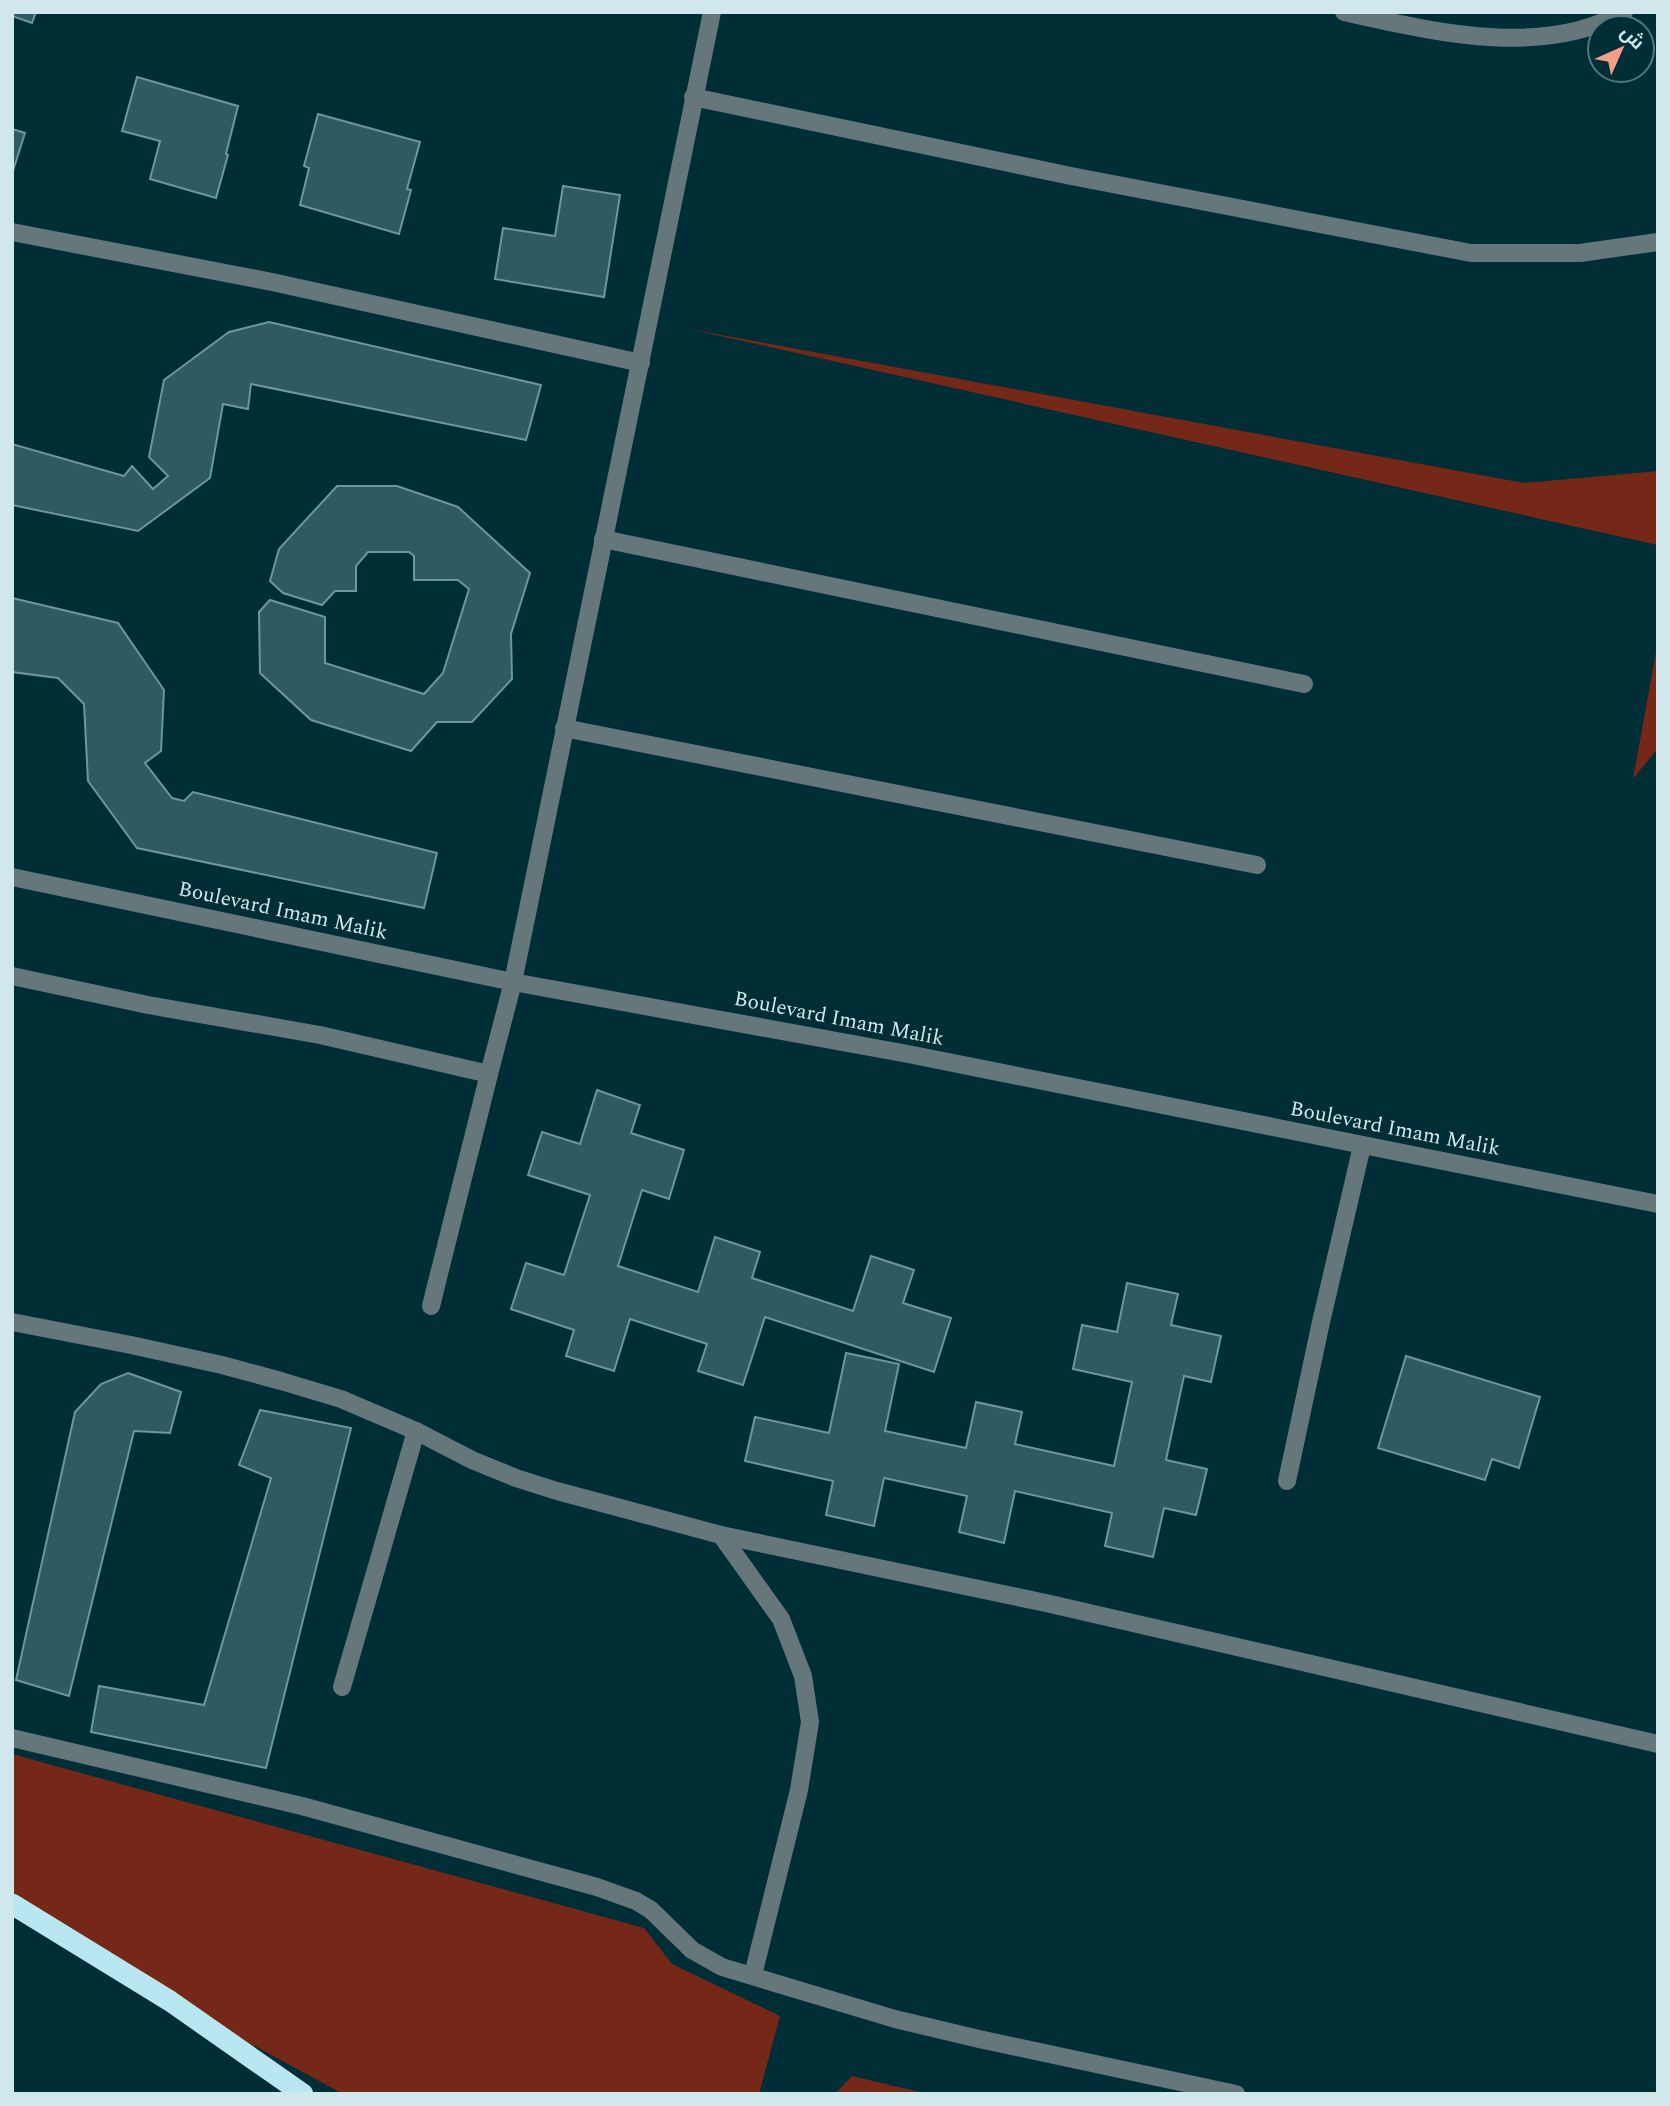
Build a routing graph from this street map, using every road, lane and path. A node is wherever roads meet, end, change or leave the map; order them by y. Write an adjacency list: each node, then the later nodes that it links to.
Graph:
1 (712, 12): 4 (street)
2 (1344, 12): 3 (street)
3 (1624, 12)
4 (693, 97): 6 (street); 7 (street)
5 (12, 232): 7 (street)
6 (1658, 242)
7 (640, 363): 8 (street)
8 (603, 539): 9 (street); 10 (street)
9 (1304, 684)
10 (564, 728): 11 (street); 14 (street)
11 (1257, 865)
12 (12, 877): 14 (street, Boulevard Imam Malik)
13 (12, 976): 15 (street)
14 (513, 982): 15 (street); 16 (street, Boulevard Imam Malik)
15 (489, 1074): 18 (street)
16 (1362, 1146): 17 (street, Boulevard Imam Malik); 21 (street)
17 (1658, 1204)
18 (430, 1307)
19 (13, 1326): 20 (street)
20 (416, 1431): 22 (street); 23 (street)
21 (1287, 1481)
22 (721, 1535): 25 (street); 27 (street)
23 (342, 1687)
24 (12, 1738): 27 (street)
25 (1658, 1744)
26 (12, 1904): 28 (highway)
27 (753, 1975): 29 (street)
28 (303, 2094)
29 (1236, 2094)

